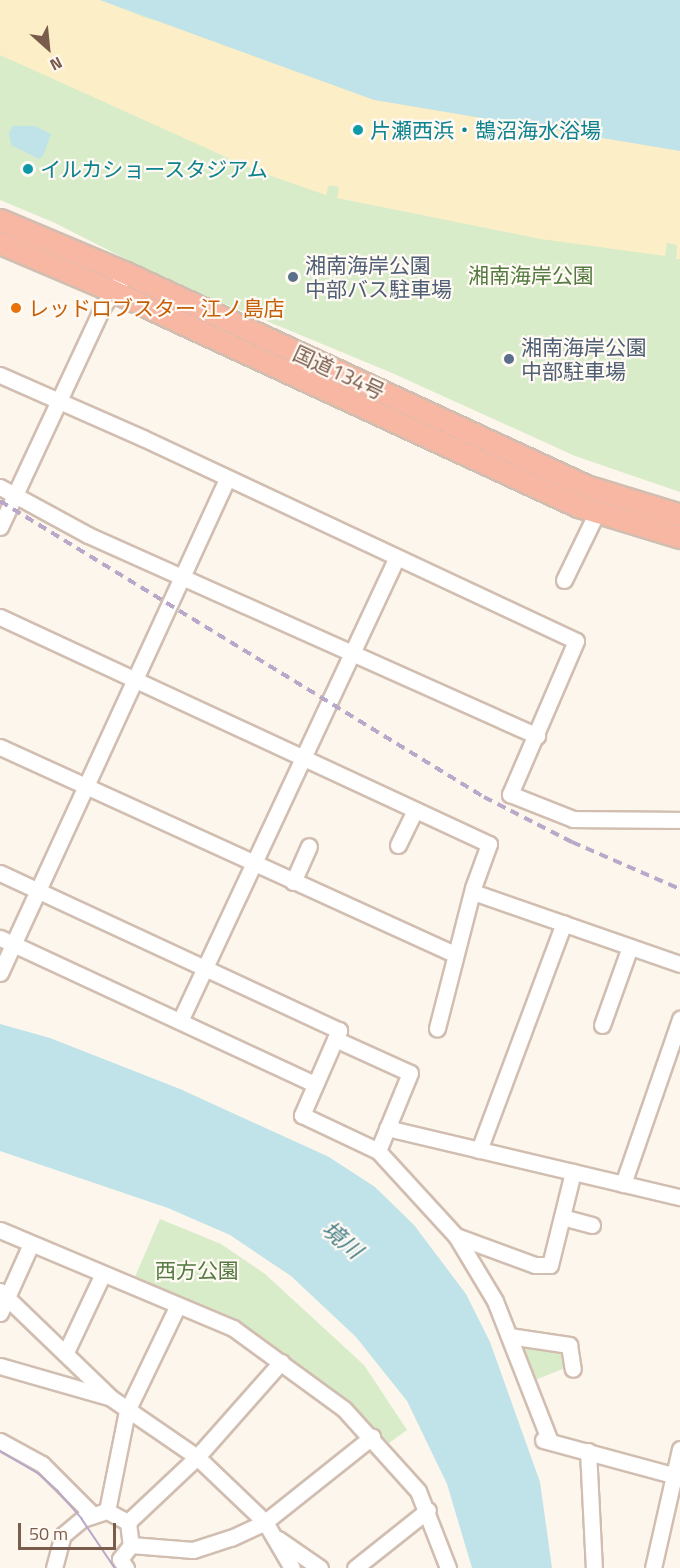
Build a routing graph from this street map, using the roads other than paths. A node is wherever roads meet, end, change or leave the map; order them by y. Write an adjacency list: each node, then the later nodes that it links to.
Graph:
1 (0, 220): 3 (highway, 国道134号)
2 (0, 243): 4 (highway, 国道134号)
3 (126, 273): 4 (street); 11 (highway, 国道134号)
4 (113, 291): 6 (street); 10 (highway, 国道134号)
5 (0, 375): 6 (street)
6 (59, 402): 7 (street); 9 (street)
7 (227, 479): 14 (street); 16 (street)
8 (0, 488): 9 (street)
9 (15, 497): 12 (street); 16 (street)
10 (597, 512): 13 (highway, 国道134号); 15 (street)
11 (680, 515)
12 (1, 524)
13 (680, 537)
14 (396, 559): 18 (street); 20 (street)
15 (572, 573)
16 (184, 576): 18 (street); 19 (street)
17 (0, 617): 19 (street)
18 (350, 655): 20 (street); 22 (street)
19 (137, 681): 22 (street); 23 (street)
20 (537, 736): 25 (street)
21 (0, 747): 23 (street)
22 (302, 757): 24 (street); 28 (street)
23 (85, 787): 28 (street); 31 (street)
24 (415, 810): 26 (street); 32 (street)
25 (680, 820)
26 (398, 845)
27 (309, 846): 30 (street)
28 (254, 865): 30 (street); 38 (street)
29 (0, 873): 31 (street)
30 (293, 882): 36 (street)
31 (38, 891): 34 (street); 38 (street)
32 (473, 892): 33 (street); 36 (street)
33 (564, 923): 35 (street); 48 (street)
34 (7, 941): 39 (street); 41 (street)
35 (630, 946): 37 (street); 42 (street)
36 (454, 954): 43 (street)
37 (680, 964)
38 (206, 969): 41 (street); 44 (street)
39 (0, 973)
40 (680, 1019): 50 (street)
41 (180, 1021): 45 (street)
42 (602, 1024)
43 (437, 1029)
44 (335, 1039): 45 (street); 46 (street)
45 (315, 1084): 47 (street)
46 (387, 1128): 47 (street); 48 (street)
47 (378, 1150): 55 (street)
48 (479, 1150): 49 (street)
49 (573, 1172): 50 (street); 52 (street)
50 (623, 1184): 51 (street)
51 (680, 1197)
52 (562, 1217): 53 (street); 55 (street)
53 (592, 1225)
54 (0, 1230): 56 (street)
55 (456, 1236): 61 (street)
56 (31, 1244): 57 (street); 58 (street)
57 (102, 1276): 59 (street); 62 (street)
58 (4, 1293): 60 (street); 62 (street)
59 (177, 1307): 63 (street); 67 (street)
60 (0, 1313)
61 (509, 1336): 65 (street); 71 (street)
62 (66, 1352): 66 (street)
63 (280, 1362): 68 (street); 72 (street)
64 (0, 1366): 66 (street)
65 (573, 1370)
66 (111, 1398): 67 (street)
67 (127, 1411): 72 (street); 75 (street)
68 (372, 1437): 74 (street); 78 (street)
69 (0, 1441): 76 (street)
70 (680, 1449): 73 (street)
71 (588, 1451): 73 (street); 87 (street)
72 (198, 1457): 77 (street); 78 (street)
73 (676, 1476): 88 (street)
74 (428, 1510): 85 (street); 86 (street)
75 (107, 1511): 76 (street); 77 (street)
76 (92, 1514): 81 (street)
77 (128, 1522): 80 (street)
78 (265, 1522): 79 (street); 80 (street)
79 (278, 1539): 83 (street); 84 (street)
80 (131, 1545): 82 (street)
81 (54, 1568)
82 (126, 1568)
83 (292, 1568)
84 (320, 1568)
85 (355, 1568)
86 (447, 1568)
87 (594, 1568)
88 (653, 1568)

